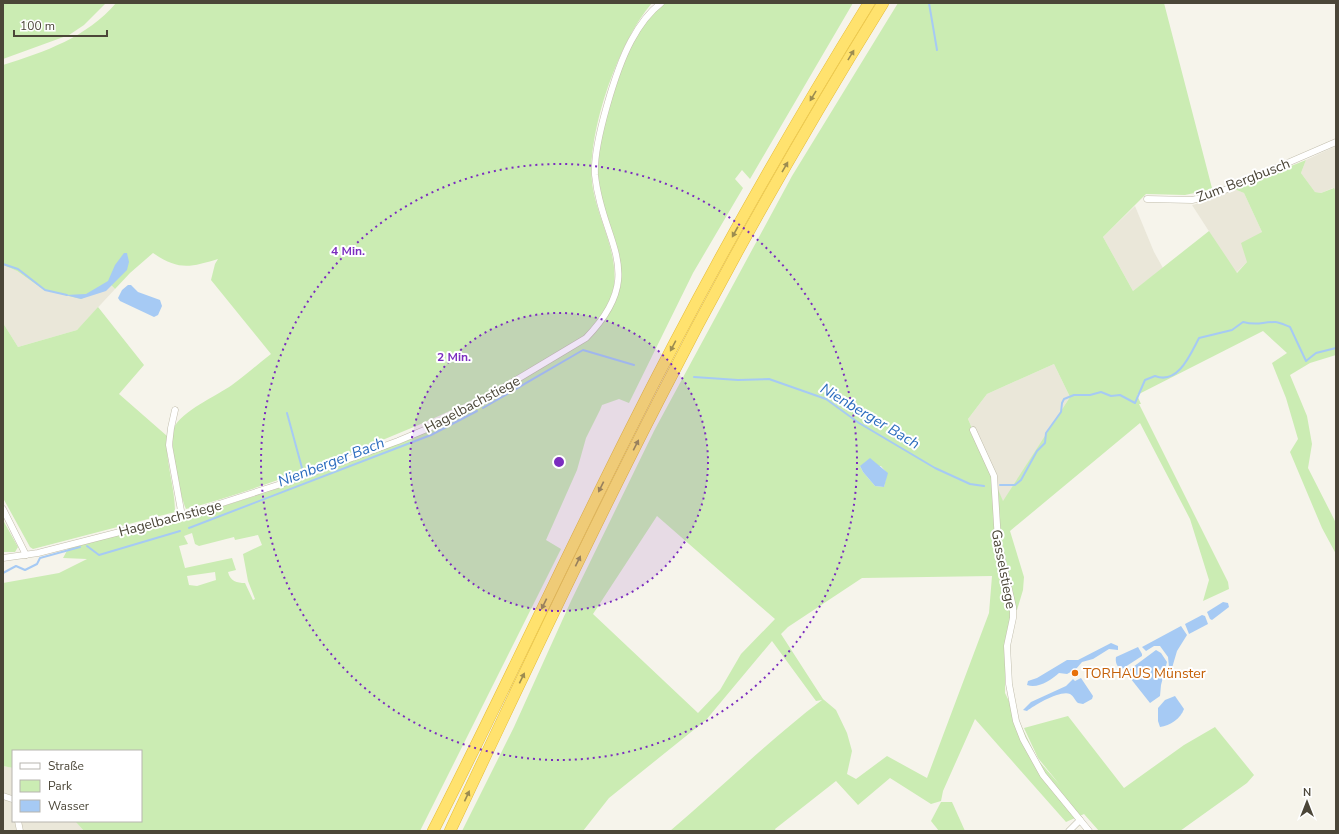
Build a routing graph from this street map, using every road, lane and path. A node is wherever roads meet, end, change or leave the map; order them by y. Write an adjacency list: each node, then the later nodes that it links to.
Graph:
1 (661, 3): 9 (street, Hagelbachstiege)
2 (869, 3): 15 (highway, one-way to 15)
3 (883, 3): 16 (highway, one-way to 3)
4 (1336, 142): 5 (street, Zum Bergbusch)
5 (1147, 199)
6 (175, 410): 9 (street)
7 (973, 430): 14 (street, Gasselstiege)
8 (3, 509): 10 (street)
9 (182, 516): 10 (street, Hagelbachstiege)
10 (26, 555): 11 (street, Hagelbachstiege)
11 (3, 558)
12 (3, 796): 13 (street)
13 (12, 799)
14 (1080, 820): 17 (street); 18 (street, Gasselstiege)
15 (434, 831)
16 (450, 831)
17 (1068, 831)
18 (1089, 831)

